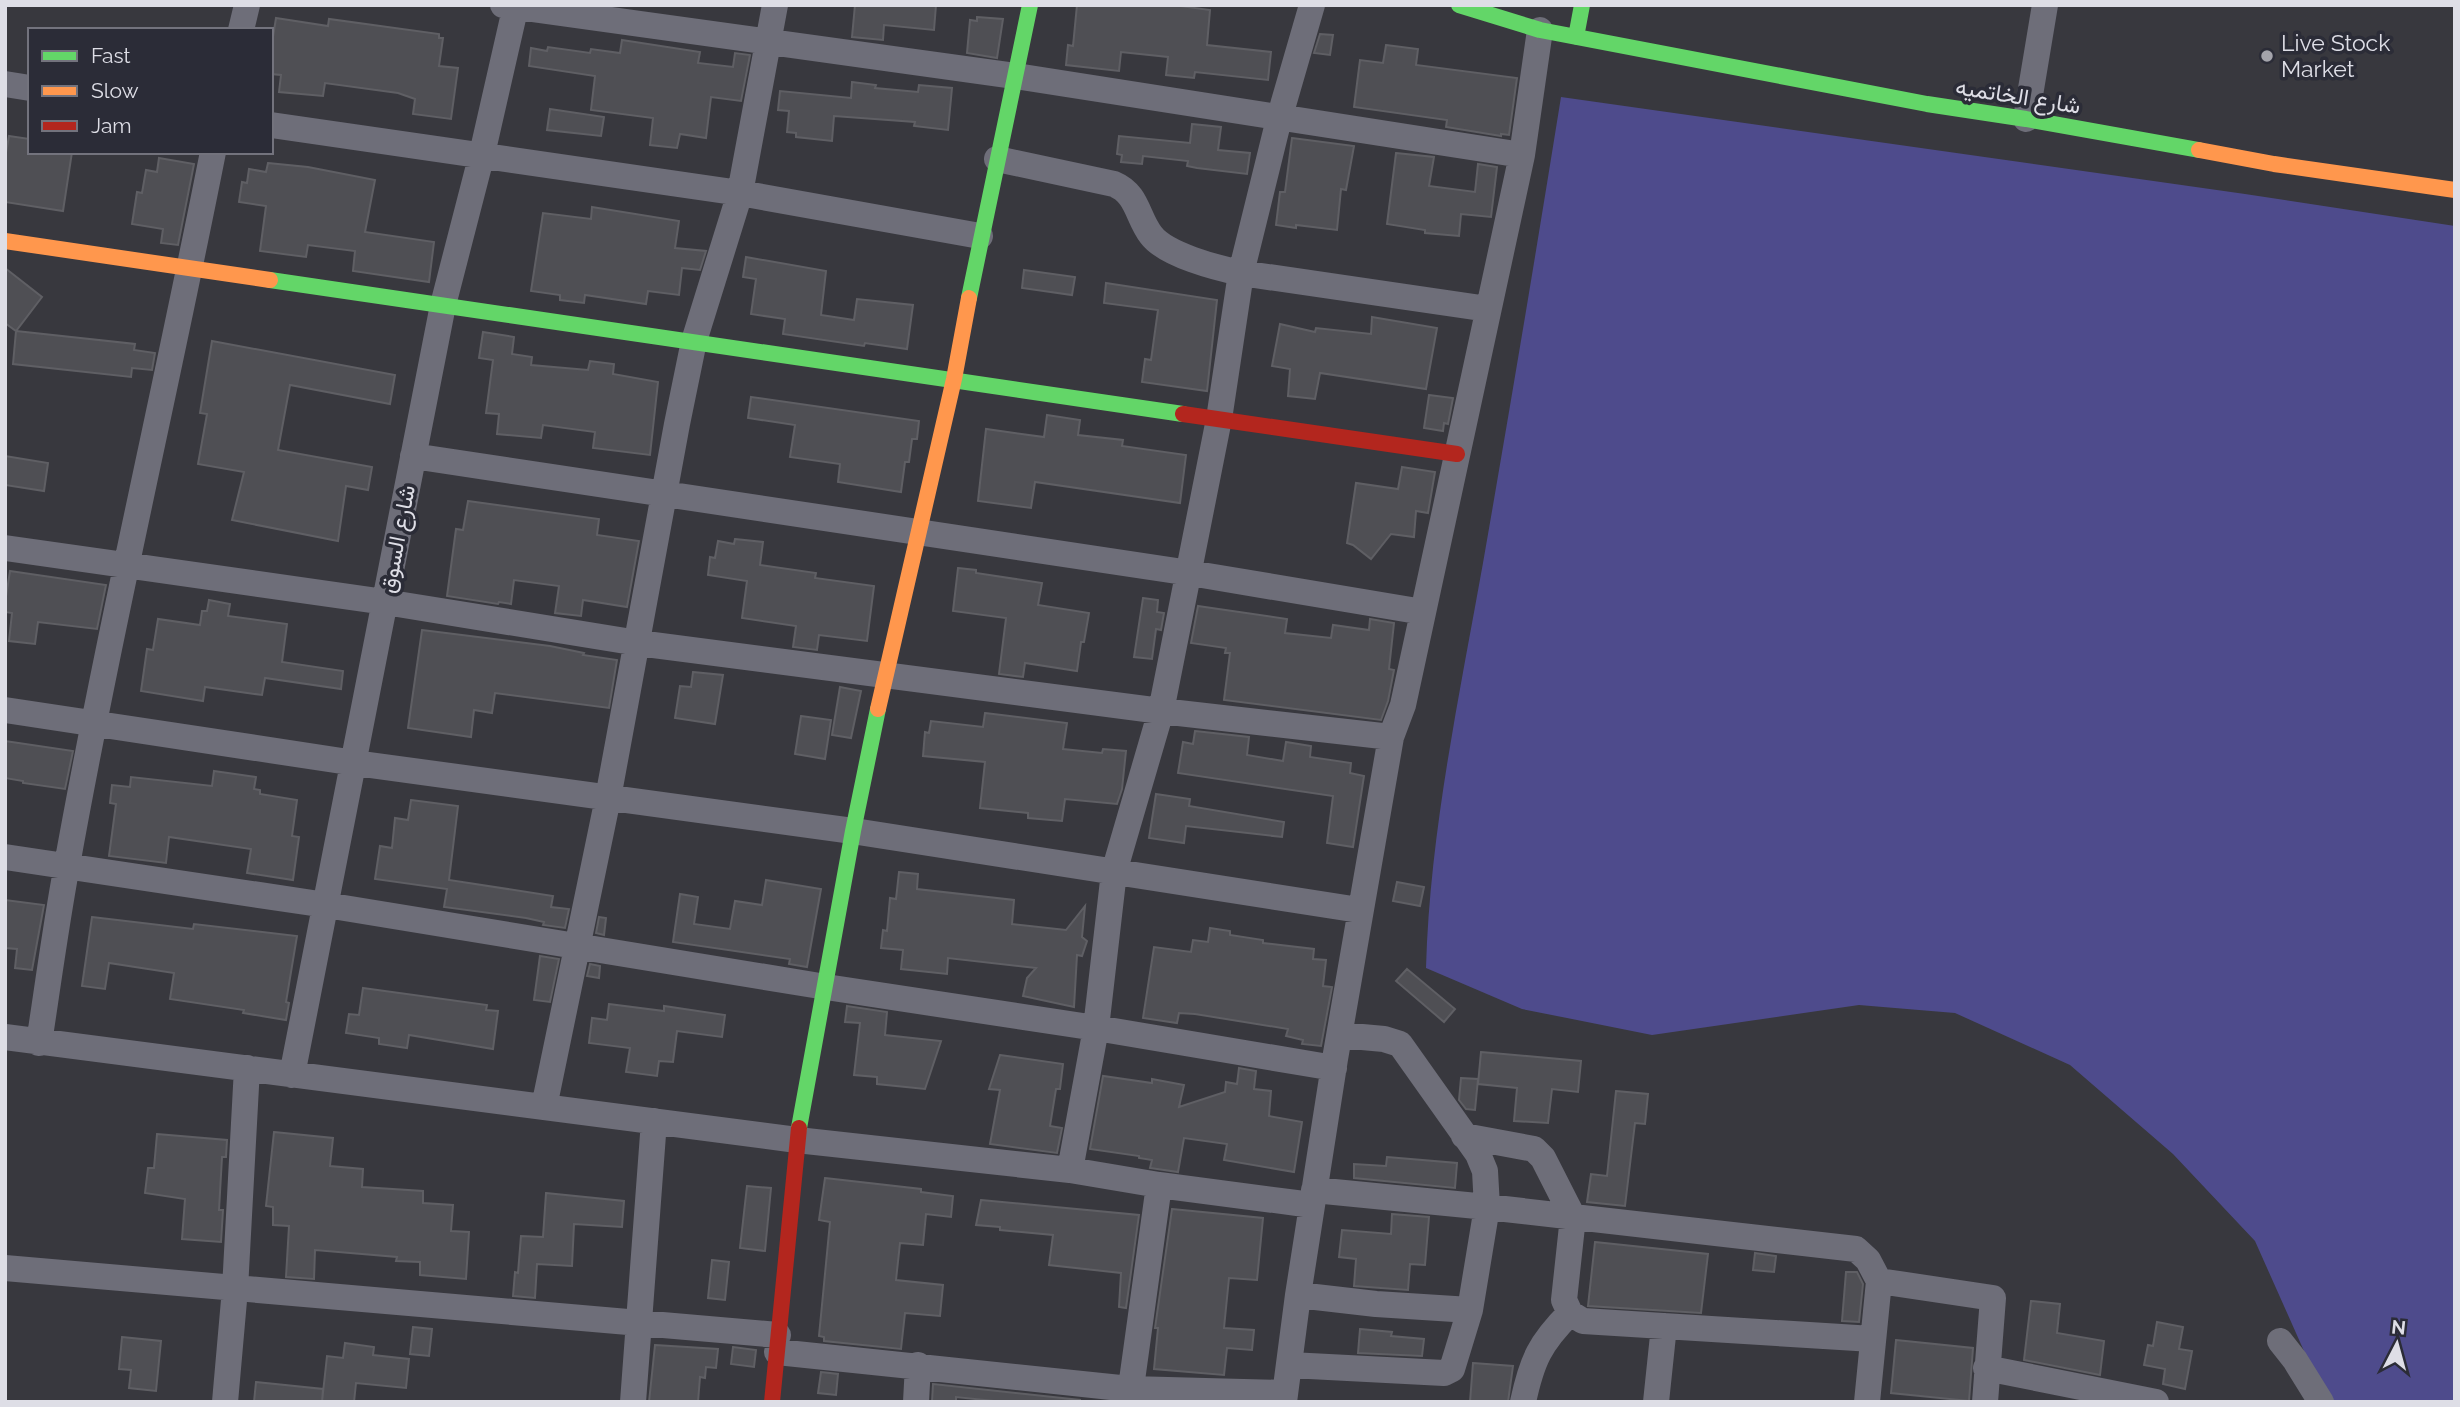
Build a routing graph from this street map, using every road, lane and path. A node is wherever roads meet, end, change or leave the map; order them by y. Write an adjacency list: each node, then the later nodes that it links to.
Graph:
1 (247, 5): 9 (street)
2 (775, 5): 12 (street)
3 (1030, 5): 13 (street)
4 (1312, 5): 16 (street)
5 (1459, 5): 10 (street, شارع الخاتميه)
6 (1582, 5): 11 (street)
7 (2045, 5): 17 (street)
8 (512, 6): 12 (street); 20 (street, شارع السوق)
9 (241, 28)
10 (1540, 30): 11 (street, شارع الخاتميه); 21 (street)
11 (1576, 37): 17 (street, شارع الخاتميه)
12 (767, 42): 13 (street); 24 (street)
13 (1015, 76): 16 (street); 22 (street)
14 (5, 84): 15 (street)
15 (28, 88)
16 (1279, 119): 21 (street); 28 (street)
17 (2026, 119): 23 (street, شارع الخاتميه)
18 (273, 125): 20 (street)
19 (213, 154): 27 (street)
20 (482, 155): 24 (street); 29 (street, شارع السوق)
21 (1522, 155): 30 (street)
22 (997, 159): 25 (street); 28 (street)
23 (2454, 183)
24 (740, 192): 25 (street); 31 (street)
25 (980, 236): 32 (street)
26 (5, 241): 27 (street)
27 (190, 267): 29 (street); 39 (street)
28 (1241, 273): 30 (street); 33 (street)
29 (443, 305): 31 (street); 35 (street, شارع السوق)
30 (1488, 309): 34 (street)
31 (694, 341): 32 (street); 36 (street)
32 (954, 379): 33 (street); 37 (street)
33 (1219, 419): 34 (street); 40 (street)
34 (1457, 454): 42 (street)
35 (413, 456): 36 (street); 41 (street, شارع السوق)
36 (663, 492): 37 (street); 43 (street)
37 (919, 531): 40 (street); 44 (street)
38 (5, 548): 39 (street)
39 (126, 564): 41 (street); 47 (street)
40 (1190, 573): 42 (street); 46 (street)
41 (385, 602): 43 (street); 49 (street, شارع السوق)
42 (1423, 612): 48 (street)
43 (638, 643): 44 (street); 50 (street)
44 (885, 677): 46 (street); 51 (street)
45 (5, 710): 47 (street)
46 (1161, 711): 48 (street); 54 (street)
47 (95, 723): 49 (street); 53 (street)
48 (1391, 737): 56 (street)
49 (355, 763): 50 (street); 55 (street, شارع السوق)
50 (608, 798): 51 (street); 57 (street)
51 (853, 831): 54 (street); 58 (street)
52 (5, 857): 53 (street)
53 (66, 866): 55 (street); 62 (street)
54 (1114, 872): 56 (street); 59 (street)
55 (326, 905): 57 (street); 65 (street, شارع السوق)
56 (1360, 909): 60 (street)
57 (576, 947): 58 (street); 66 (street)
58 (825, 987): 59 (street); 69 (street)
59 (1096, 1028): 64 (street); 70 (street)
60 (1340, 1035): 64 (street); 68 (street)
61 (5, 1037): 62 (street)
62 (39, 1043): 63 (street)
63 (247, 1068): 65 (street); 77 (street)
64 (1334, 1068): 72 (street)
65 (292, 1075): 66 (street)
66 (544, 1107): 67 (street)
67 (654, 1121): 69 (street); 81 (street)
68 (1465, 1136): 73 (street); 74 (street)
69 (797, 1140): 70 (street); 85 (street)
70 (1070, 1170): 71 (street)
71 (1159, 1185): 72 (street); 89 (street)
72 (1313, 1198): 73 (street); 78 (street)
73 (1487, 1207): 74 (street); 79 (street)
74 (1573, 1217): 76 (street); 80 (street)
75 (5, 1268): 77 (street)
76 (1879, 1281): 83 (street); 88 (street)
77 (235, 1289): 81 (street); 91 (street)
78 (1298, 1295): 79 (street); 87 (street)
79 (1470, 1310): 87 (street)
80 (1570, 1313): 82 (street); 95 (street)
81 (639, 1324): 85 (street); 92 (street)
82 (1664, 1326): 83 (street); 96 (street)
83 (1873, 1339): 97 (street)
84 (2280, 1342): 100 (street)
85 (777, 1344): 86 (street); 93 (street)
86 (918, 1365): 89 (street); 94 (street)
87 (1290, 1365): 90 (street)
88 (1986, 1368): 98 (street); 99 (street)
89 (1130, 1395): 90 (street)
90 (1285, 1397)
91 (225, 1402)
92 (633, 1402)
93 (772, 1402)
94 (916, 1402)
95 (1523, 1402)
96 (1656, 1402)
97 (1867, 1402)
98 (1984, 1402)
99 (2156, 1402)
100 (2321, 1402)

